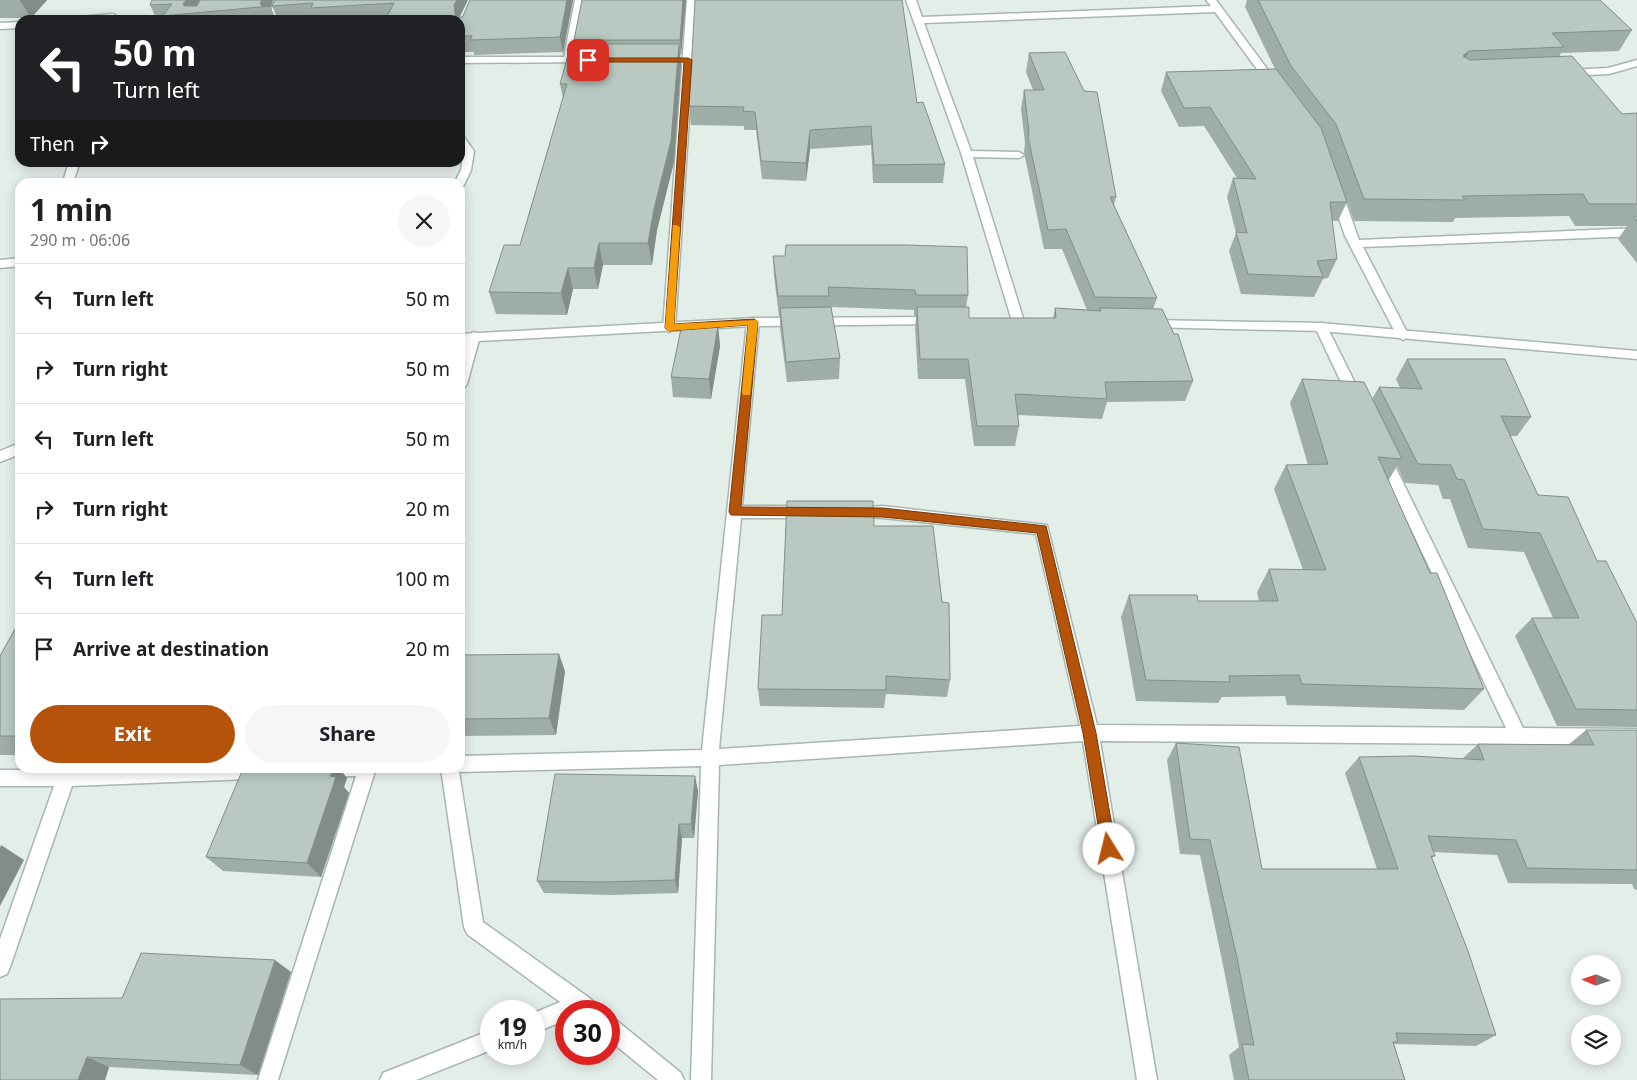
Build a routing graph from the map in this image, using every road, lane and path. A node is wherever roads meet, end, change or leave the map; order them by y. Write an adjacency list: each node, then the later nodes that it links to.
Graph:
1 (280, 0): 6 (street)
2 (580, 0): 11 (street)
3 (692, 0): 30 (street)
4 (911, 0): 7 (street)
5 (1214, 5): 7 (street); 15 (street)
6 (275, 15)
7 (918, 20): 17 (street)
8 (15, 25): 9 (street)
9 (0, 26)
10 (465, 60): 11 (street)
11 (568, 60): 12 (street)
12 (598, 60)
13 (1637, 63): 14 (street)
14 (1553, 73)
15 (1280, 93)
16 (465, 146): 19 (street)
17 (966, 154): 18 (street); 26 (street)
18 (1019, 155)
19 (462, 178)
20 (1332, 182): 22 (street)
21 (1637, 232): 22 (street)
22 (1355, 244): 32 (street)
23 (15, 262): 24 (street)
24 (0, 264)
25 (950, 321): 27 (street)
26 (1018, 321)
27 (754, 322): 30 (street); 40 (street)
28 (1136, 323): 29 (street)
29 (1321, 327): 32 (street); 36 (street)
30 (669, 328): 31 (street)
31 (474, 336): 33 (street); 35 (street)
32 (1403, 336): 34 (street)
33 (465, 337)
34 (1637, 355)
35 (465, 367)
36 (1364, 416)
37 (1377, 443): 44 (street)
38 (15, 450): 39 (street)
39 (0, 457)
40 (735, 512): 41 (street); 46 (street)
41 (824, 512)
42 (844, 512): 43 (street)
43 (1090, 733): 44 (street); 46 (street); 60 (street)
44 (1518, 736): 45 (street)
45 (1637, 737)
46 (710, 758): 47 (street); 59 (street)
47 (465, 764)
48 (70, 773): 51 (street); 52 (street)
49 (365, 773): 56 (street)
50 (451, 773): 53 (street)
51 (0, 778)
52 (0, 967)
53 (574, 1000)
54 (620, 1036): 58 (street)
55 (480, 1044): 57 (street)
56 (268, 1080)
57 (390, 1080)
58 (674, 1080)
59 (702, 1080)
60 (1147, 1080)

